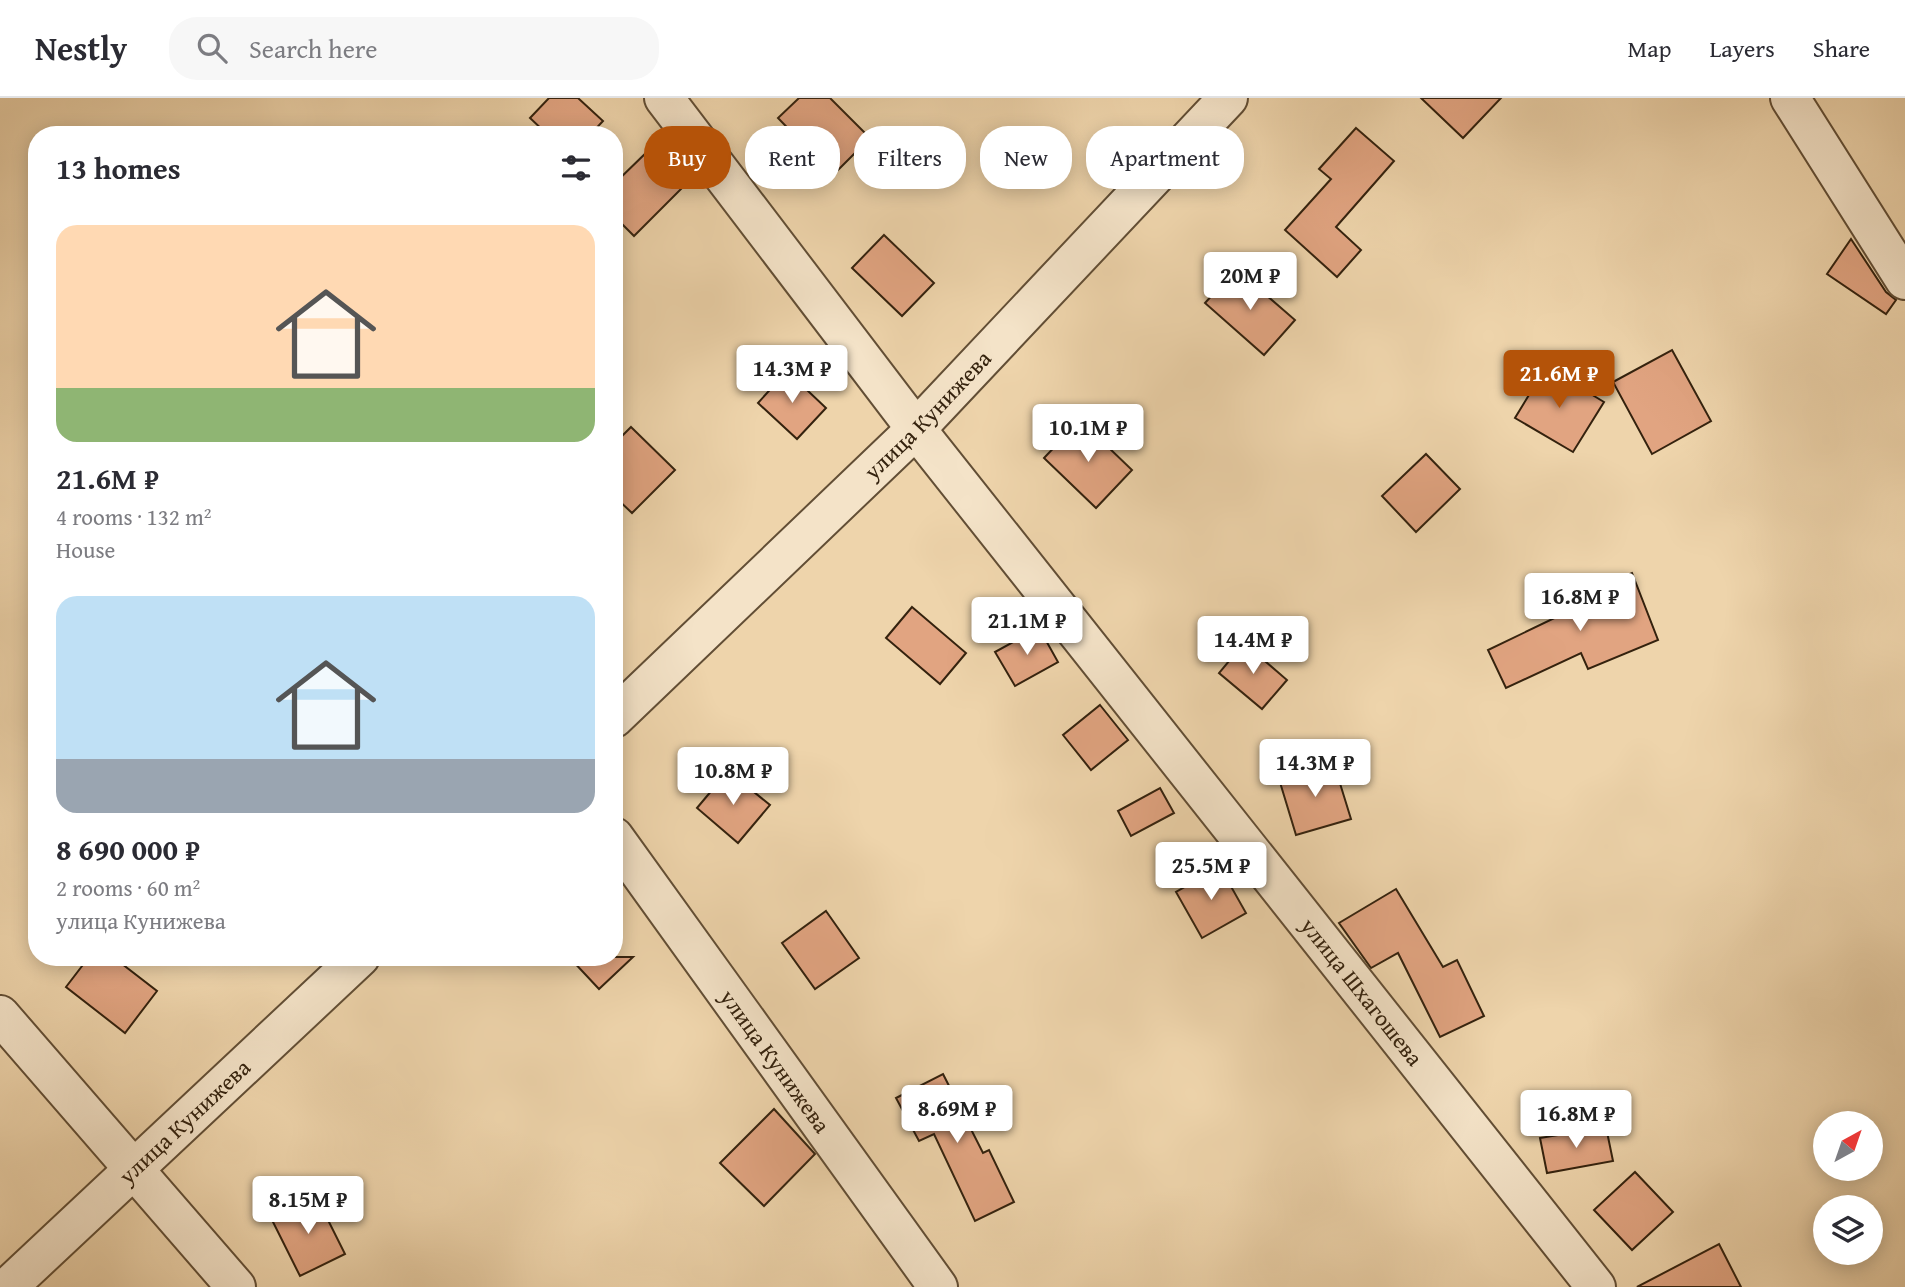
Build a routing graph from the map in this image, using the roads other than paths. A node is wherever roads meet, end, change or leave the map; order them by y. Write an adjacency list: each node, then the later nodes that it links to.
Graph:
1 (664, 98): 5 (street, улица Шхагошева)
2 (1228, 98): 5 (street, улица Кунижева)
3 (1790, 98): 4 (street)
4 (1905, 280)
5 (915, 429): 6 (street, улица Кунижева); 14 (street, улица Шхагошева)
6 (623, 709)
7 (623, 850): 13 (street, улица Кунижева)
8 (350, 966): 10 (street, улица Кунижева)
9 (0, 1015): 10 (street)
10 (133, 1169): 11 (street, улица Кунижева); 12 (street)
11 (8, 1287)
12 (236, 1287)
13 (938, 1287)
14 (1596, 1287)

